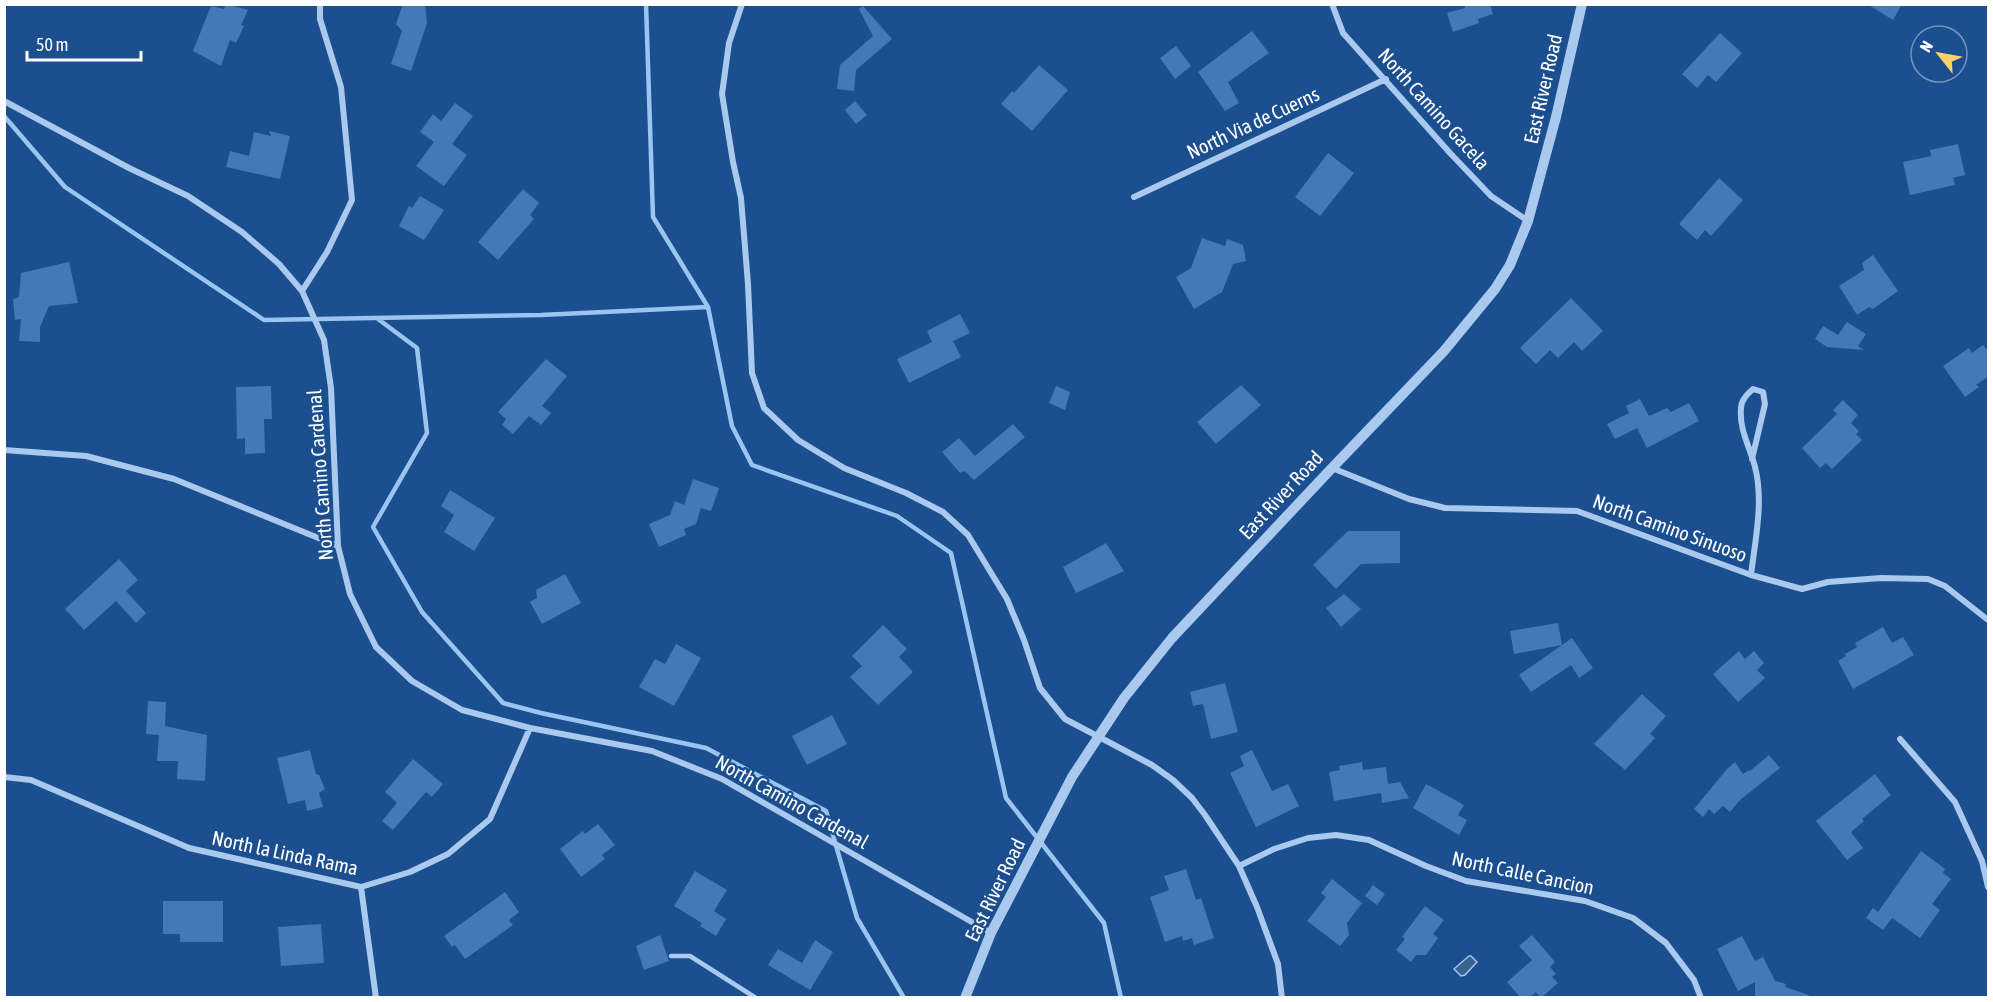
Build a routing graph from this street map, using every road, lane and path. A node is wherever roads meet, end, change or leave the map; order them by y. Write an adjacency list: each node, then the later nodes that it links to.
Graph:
1 (320, 4): 9 (street)
2 (741, 4): 17 (street)
3 (1332, 4): 5 (street, North Camino Gacela)
4 (1582, 4): 8 (street, East River Road)
5 (1386, 79): 7 (street, North Via de Cuerns); 8 (street, North Camino Gacela)
6 (4, 101): 9 (street, North Camino Cardenal)
7 (1134, 197)
8 (1528, 221): 12 (street, East River Road)
9 (302, 291): 13 (street, North Camino Cardenal)
10 (4, 450): 13 (street)
11 (1752, 459): 11 (street); 14 (street)
12 (1332, 468): 14 (street, North Camino Sinuoso); 17 (street, East River Road)
13 (338, 546): 16 (street, North Camino Cardenal)
14 (1751, 575): 15 (street, North Camino Sinuoso)
15 (1989, 620)
16 (530, 728): 21 (street, North la Linda Rama); 23 (street, North Camino Cardenal)
17 (1098, 736): 20 (street); 23 (street, East River Road)
18 (1900, 740): 22 (street)
19 (4, 777): 21 (street, North la Linda Rama)
20 (1239, 866): 28 (street); 29 (street, North Calle Cancion)
21 (362, 887): 25 (street)
22 (1989, 887)
23 (991, 933): 27 (street, East River Road)
24 (672, 956): 26 (lane)
25 (376, 998)
26 (756, 998)
27 (965, 998)
28 (1282, 998)
29 (1701, 998)

